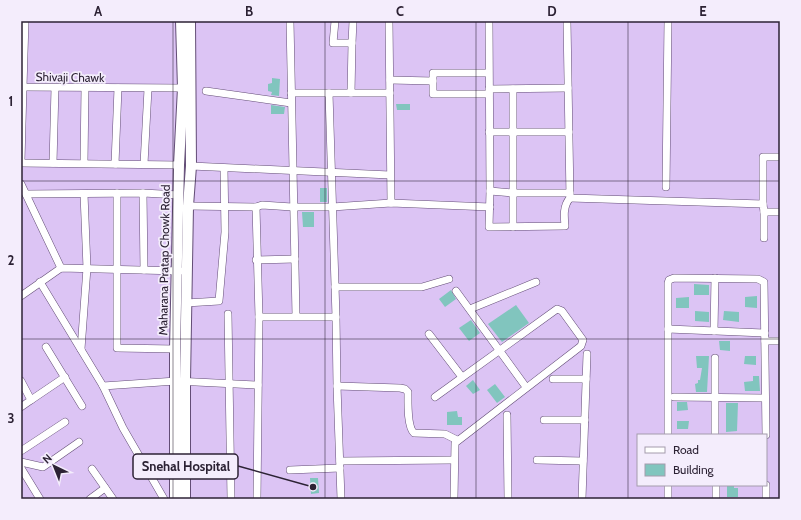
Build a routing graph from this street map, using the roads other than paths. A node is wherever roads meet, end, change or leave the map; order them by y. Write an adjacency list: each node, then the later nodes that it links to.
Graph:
1 (24, 21): 15 (street, Shivaji Chawk)
2 (181, 21): 19 (main road, Maharana Pratap Chowk Road)
3 (190, 21): 41 (main road, Maharana Pratap Chowk Road)
4 (290, 21): 25 (street)
5 (335, 21): 11 (street)
6 (353, 21): 11 (street)
7 (389, 21): 13 (street)
8 (489, 21): 12 (street)
9 (568, 21): 20 (street)
10 (668, 21): 47 (street)
11 (352, 43): 27 (street)
12 (488, 73): 14 (street); 24 (street)
13 (390, 80): 14 (street); 28 (street)
14 (433, 81): 24 (street)
15 (23, 87): 16 (street, Shivaji Chawk); 33 (street)
16 (55, 88): 17 (street, Shivaji Chawk); 36 (street)
17 (85, 88): 18 (street, Shivaji Chawk); 37 (street)
18 (118, 88): 21 (street, Shivaji Chawk); 38 (street)
19 (183, 88): 21 (street, Shivaji Chawk); 40 (main road, Maharana Pratap Chowk Road)
20 (568, 88): 22 (street); 31 (street)
21 (148, 89): 39 (street)
22 (513, 89): 24 (street); 32 (street)
23 (206, 91): 29 (street)
24 (489, 91): 30 (street)
25 (291, 93): 26 (street); 29 (street)
26 (329, 93): 27 (street); 44 (street)
27 (351, 93): 28 (street)
28 (390, 93): 45 (street)
29 (291, 104): 43 (street)
30 (489, 132): 32 (street); 48 (street)
31 (569, 132): 32 (street); 55 (street)
32 (513, 133): 51 (street)
33 (21, 142): 35 (street)
34 (780, 157): 57 (street)
35 (21, 162): 36 (street)
36 (54, 163): 37 (street)
37 (84, 164): 38 (street)
38 (115, 164): 39 (street)
39 (144, 164): 40 (street)
40 (179, 165): 54 (main road, Maharana Pratap Chowk Road)
41 (191, 166): 42 (street); 58 (main road, Maharana Pratap Chowk Road)
42 (224, 168): 43 (street); 59 (street)
43 (293, 171): 44 (street); 60 (street)
44 (332, 173): 45 (street); 62 (street)
45 (390, 175): 56 (street)
46 (21, 184): 52 (street)
47 (666, 187)
48 (490, 191): 51 (street); 63 (street)
49 (118, 193): 50 (street); 53 (street); 72 (street)
50 (143, 193): 54 (street); 73 (street)
51 (513, 193): 55 (street); 66 (street)
52 (26, 194): 53 (street); 70 (street)
53 (84, 194): 71 (street)
54 (180, 195): 74 (main road, Maharana Pratap Chowk Road)
55 (570, 196): 57 (street); 66 (street)
56 (391, 203): 62 (street); 63 (street)
57 (763, 204): 64 (street)
58 (188, 206): 59 (street); 74 (main road, Maharana Pratap Chowk Road)
59 (224, 206): 61 (street); 82 (street)
60 (294, 206): 61 (street); 62 (street); 69 (street)
61 (256, 207): 68 (street)
62 (332, 207): 79 (street)
63 (490, 207): 66 (street)
64 (764, 212): 65 (street); 67 (street)
65 (780, 212)
66 (513, 227)
67 (764, 238)
68 (256, 260): 69 (street); 85 (street)
69 (295, 260): 86 (street)
70 (61, 268): 71 (street); 77 (street)
71 (87, 268): 72 (street); 95 (street)
72 (117, 269): 73 (street); 96 (street)
73 (144, 270): 74 (street)
74 (182, 271): 82 (main road, Maharana Pratap Chowk Road); 96 (main road, Maharana Pratap Chowk Road)
75 (715, 278): 88 (street); 89 (street); 90 (street)
76 (450, 280): 79 (street)
77 (40, 282): 81 (street); 95 (street)
78 (536, 282): 83 (street)
79 (335, 287): 87 (street)
80 (456, 291): 83 (street)
81 (21, 296)
82 (186, 303): 105 (main road, Maharana Pratap Chowk Road)
83 (470, 309): 97 (street)
84 (228, 314): 106 (street)
85 (259, 316): 86 (street); 107 (street)
86 (296, 316): 87 (street)
87 (336, 317): 109 (street)
88 (668, 329): 89 (street); 122 (street)
89 (714, 331): 90 (street)
90 (765, 333): 92 (street)
91 (429, 334): 101 (street)
92 (765, 341): 93 (street); 114 (street)
93 (780, 342)
94 (46, 347): 100 (street)
95 (81, 349): 108 (street)
96 (175, 349): 105 (main road, Maharana Pratap Chowk Road)
97 (499, 350): 101 (street); 110 (street); 110 (street)
98 (587, 354): 103 (street)
99 (715, 358): 113 (street)
100 (65, 377): 115 (street); 116 (street)
101 (462, 378): 111 (street)
102 (553, 379): 103 (street)
103 (586, 380): 120 (street)
104 (21, 381): 115 (street)
105 (180, 381): 106 (street); 108 (street); 144 (main road, Maharana Pratap Chowk Road); 145 (main road, Maharana Pratap Chowk Road)
106 (229, 384): 107 (street); 146 (street)
107 (258, 385): 147 (street)
108 (103, 386): 143 (street)
109 (337, 386): 125 (street); 132 (street)
110 (526, 387): 125 (street)
111 (435, 397)
112 (674, 397): 113 (street)
113 (715, 398): 114 (street); 123 (street)
114 (765, 398): 124 (street)
115 (31, 400): 117 (street)
116 (82, 406)
117 (21, 407)
118 (507, 415): 150 (street)
119 (544, 420): 120 (street)
120 (585, 420): 130 (street)
121 (65, 422): 127 (street)
122 (668, 434)
123 (715, 434)
124 (766, 434)
125 (457, 440): 128 (street)
126 (79, 442): 131 (street)
127 (21, 451)
128 (454, 460): 132 (street); 149 (street)
129 (537, 460): 130 (street)
130 (583, 461): 151 (street)
131 (21, 462)
132 (340, 464): 135 (street); 148 (street)
133 (21, 468): 140 (street)
134 (92, 469): 139 (street)
135 (290, 470)
136 (668, 486): 152 (street)
137 (716, 486): 153 (street)
138 (766, 486): 154 (street)
139 (106, 488): 141 (street); 142 (street)
140 (40, 499)
141 (90, 499)
142 (113, 499)
143 (164, 499)
144 (175, 499)
145 (185, 499)
146 (231, 499)
147 (257, 499)
148 (341, 499)
149 (454, 499)
150 (508, 499)
151 (582, 499)
152 (668, 499)
153 (716, 499)
154 (766, 499)

